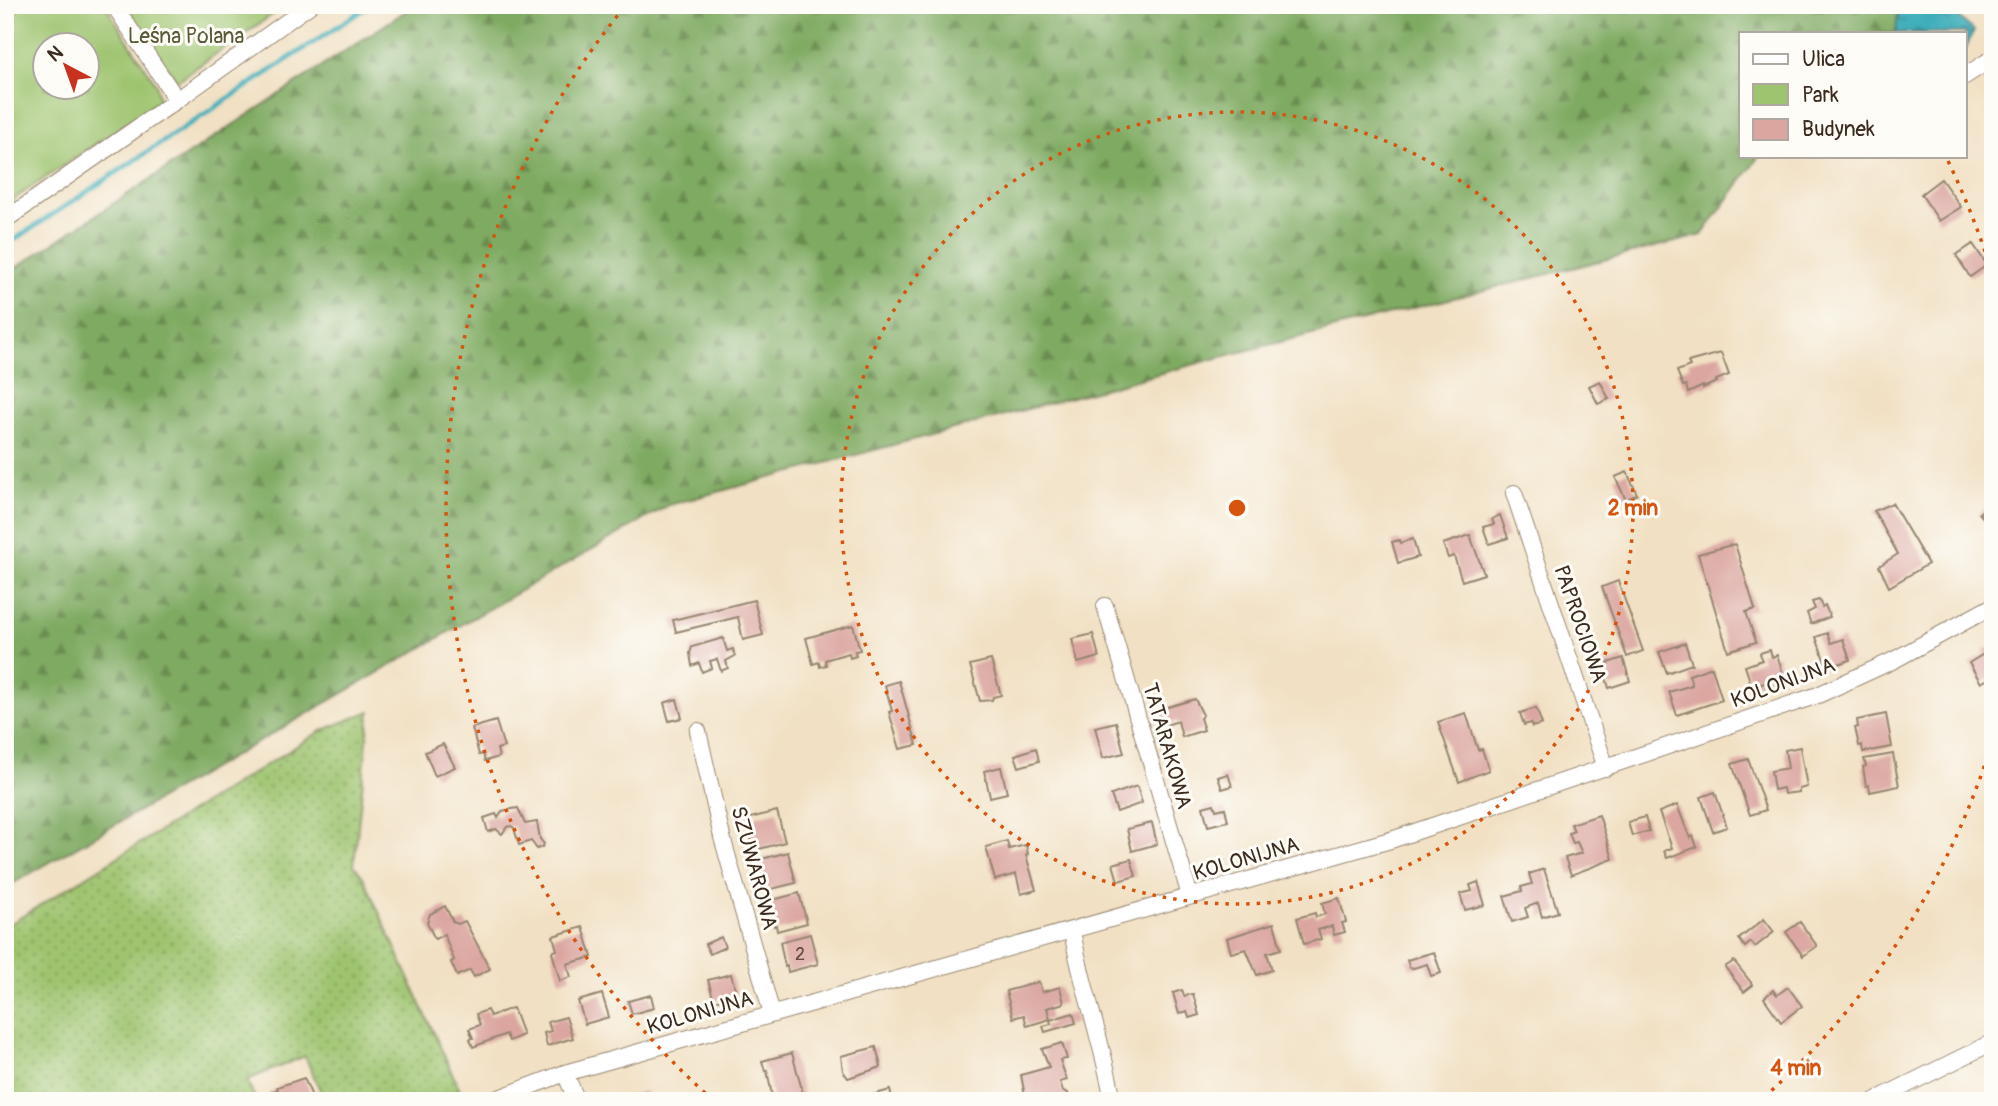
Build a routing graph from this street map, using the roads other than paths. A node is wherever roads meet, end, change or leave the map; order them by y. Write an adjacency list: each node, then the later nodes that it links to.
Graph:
1 (114, 5): 5 (street)
2 (310, 5): 5 (street)
3 (1993, 58): 4 (street)
4 (1966, 75)
5 (177, 100): 6 (street)
6 (5, 220)
7 (1514, 493): 11 (street, PAPROCIOWA)
8 (1993, 606): 11 (street, KOLONIJNA)
9 (1105, 607): 12 (street, TATARAKOWA)
10 (698, 731): 14 (street, SZUWAROWA)
11 (1606, 768): 12 (street, KOLONIJNA)
12 (1190, 896): 13 (street, KOLONIJNA)
13 (1072, 931): 14 (street, KOLONIJNA); 19 (street)
14 (772, 1014): 16 (street, KOLONIJNA)
15 (1993, 1042): 20 (street)
16 (565, 1073): 17 (street, KOLONIJNA); 18 (street)
17 (491, 1101)
18 (577, 1101)
19 (1113, 1101)
20 (1874, 1101)

